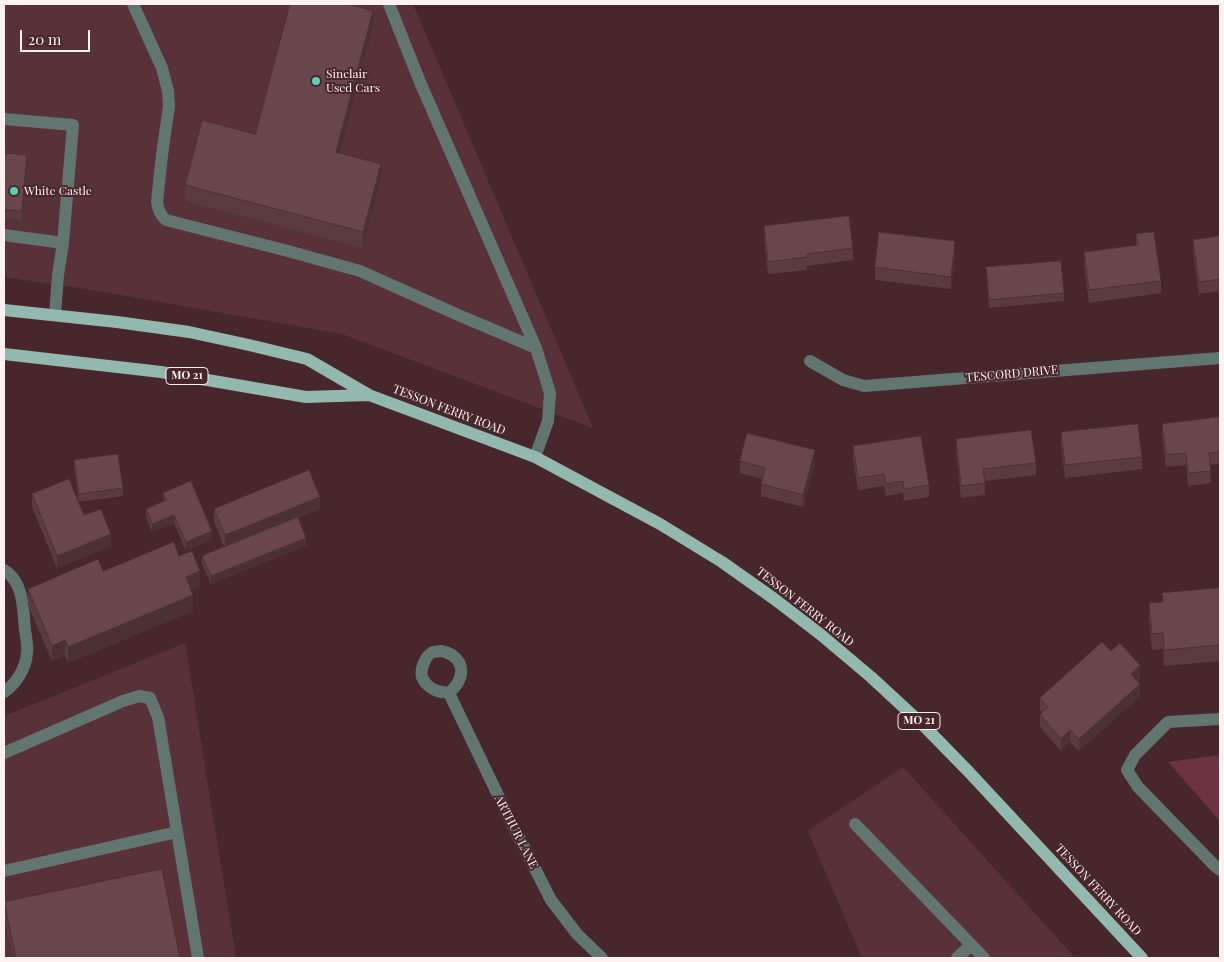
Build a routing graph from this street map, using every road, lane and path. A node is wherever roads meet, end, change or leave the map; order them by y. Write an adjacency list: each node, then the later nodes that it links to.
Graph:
1 (133, 4): 8 (street)
2 (389, 4): 8 (street)
3 (4, 119): 5 (street)
4 (4, 235): 5 (street)
5 (63, 243): 7 (street)
6 (4, 310): 7 (main road, TESSON FERRY ROAD / MO 21)
7 (55, 315): 12 (main road, TESSON FERRY ROAD / MO 21)
8 (536, 348): 13 (street)
9 (4, 354): 12 (main road, TESSON FERRY ROAD / MO 21)
10 (1220, 358): 11 (street, TESCORD DRIVE)
11 (810, 362)
12 (369, 395): 13 (main road, TESSON FERRY ROAD / MO 21)
13 (535, 457): 28 (main road, TESSON FERRY ROAD / MO 21)
14 (4, 570): 15 (street)
15 (4, 692)
16 (450, 693): 25 (street, ARTHUR LANE)
17 (1220, 719): 21 (street)
18 (4, 753): 20 (street)
19 (856, 824): 23 (street)
20 (177, 832): 22 (street); 24 (street)
21 (1220, 870)
22 (4, 871)
23 (971, 945): 26 (street); 27 (street)
24 (198, 958)
25 (602, 958)
26 (958, 958)
27 (984, 958)
28 (1142, 958)

